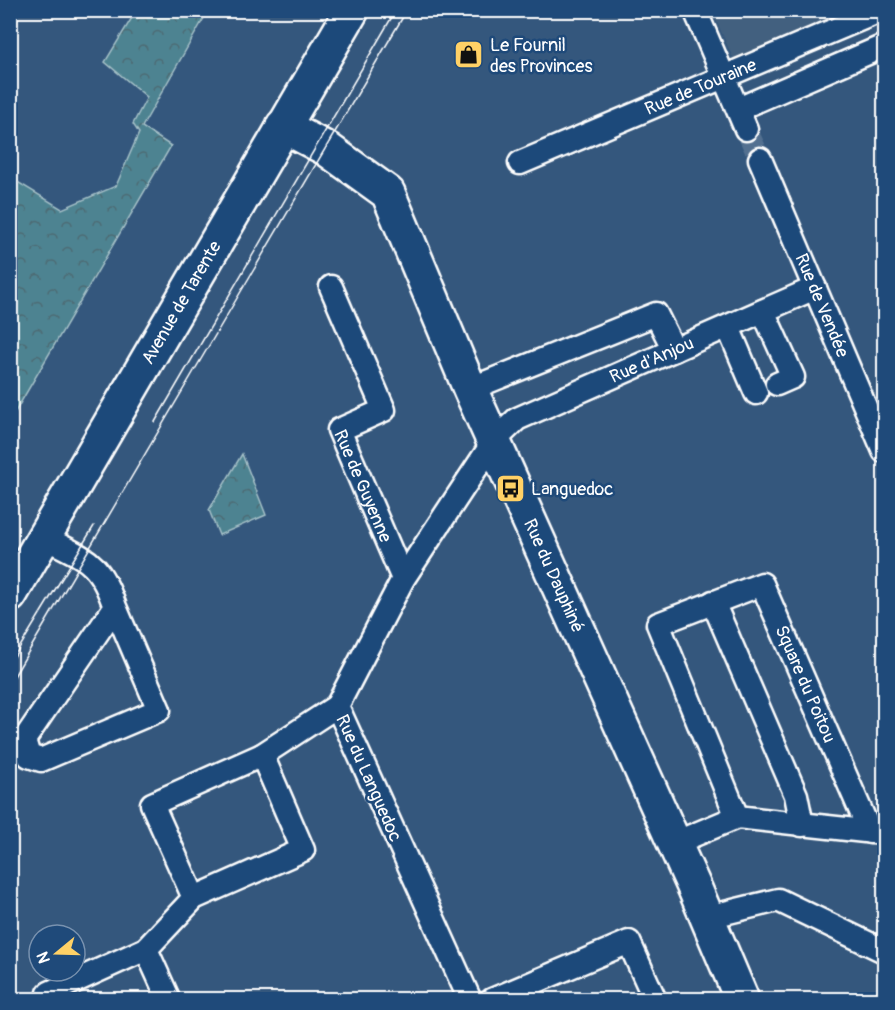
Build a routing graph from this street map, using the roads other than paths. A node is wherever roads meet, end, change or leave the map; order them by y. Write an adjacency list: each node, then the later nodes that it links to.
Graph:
1 (352, 10): 6 (street, Avenue de Tarente)
2 (695, 10): 5 (street)
3 (882, 10): 5 (street, Rue de Touraine)
4 (885, 46): 5 (street, Rue de Touraine)
5 (724, 78): 8 (street, Rue de Touraine)
6 (283, 126): 14 (street, Rue du Dauphiné); 17 (street, Avenue de Tarente)
7 (760, 159): 10 (street, Rue de Vendée)
8 (520, 163)
9 (332, 287): 18 (street, Rue de Guyenne)
10 (815, 288): 11 (street, Rue d'Anjou); 16 (street, Rue de Vendée)
11 (763, 311): 12 (street, Rue d'Anjou); 12 (street)
12 (728, 327): 13 (street, Rue d'Anjou)
13 (674, 350): 14 (street); 15 (street, Rue d'Anjou)
14 (470, 389): 15 (street, Rue du Dauphiné)
15 (494, 441): 18 (street, Rue du Languedoc); 27 (street, Rue du Dauphiné)
16 (885, 451)
17 (44, 537): 19 (street, Avenue de Tarente); 21 (street)
18 (403, 579): 22 (street, Rue du Languedoc)
19 (12, 590)
20 (713, 603): 24 (street, Square du Poitou); 25 (street); 26 (street, Square du Poitou)
21 (115, 607): 21 (street)
22 (337, 706): 23 (street); 34 (street, Rue du Languedoc)
23 (262, 755): 28 (street); 28 (street)
24 (737, 817): 25 (street, Square du Poitou); 27 (street, Square du Poitou)
25 (802, 825): 26 (street, Square du Poitou)
26 (877, 833)
27 (675, 843): 29 (street, Rue du Dauphiné)
28 (194, 898): 30 (street)
29 (708, 916): 31 (street); 37 (street, Rue du Dauphiné)
30 (146, 949): 32 (street); 33 (street)
31 (885, 951)
32 (52, 999)
33 (169, 999)
34 (470, 999)
35 (492, 999): 36 (street)
36 (656, 999)
37 (742, 999)

